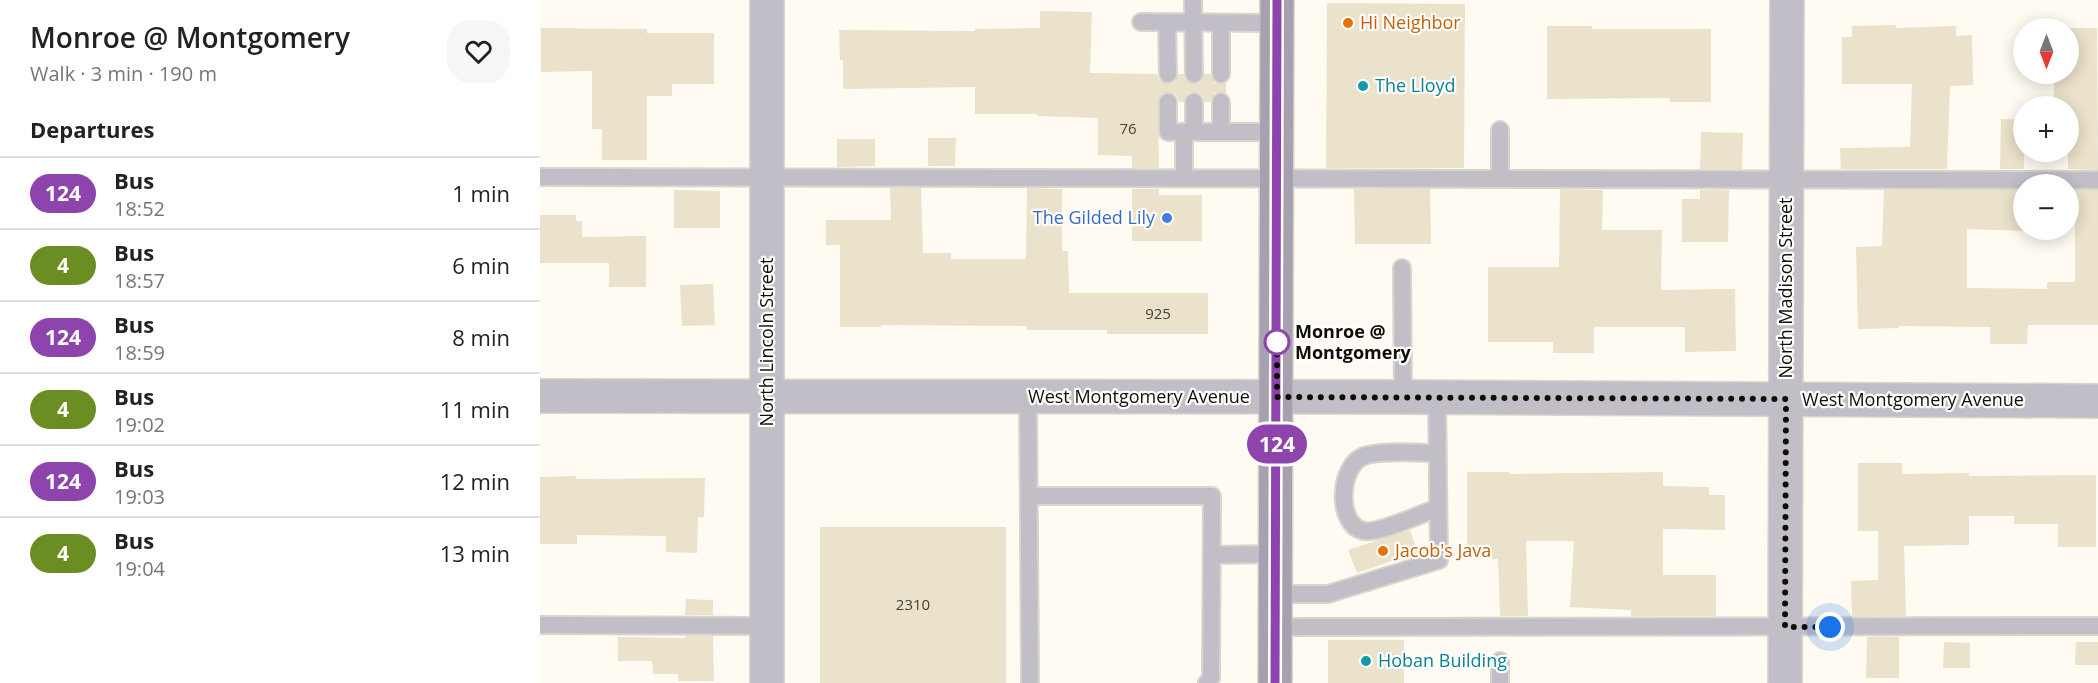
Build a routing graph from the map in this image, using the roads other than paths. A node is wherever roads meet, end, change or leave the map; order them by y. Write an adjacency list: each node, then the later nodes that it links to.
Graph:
1 (767, 0): 20 (street, North Lincoln Street)
2 (1194, 0): 7 (lane)
3 (1787, 0): 24 (street, North Madison Street)
4 (1277, 12): 8 (lane); 18 (main road)
5 (1141, 22): 6 (lane)
6 (1167, 22): 7 (lane); 9 (lane)
7 (1194, 22): 8 (lane); 10 (lane)
8 (1221, 23): 11 (lane)
9 (1168, 74)
10 (1194, 74)
11 (1221, 74)
12 (1168, 102): 16 (lane)
13 (1194, 102): 16 (lane)
14 (1221, 102): 17 (lane)
15 (1500, 129): 23 (lane)
16 (1189, 132): 17 (lane); 21 (lane)
17 (1221, 132): 18 (lane)
18 (1277, 132): 22 (main road)
19 (540, 177): 20 (lane)
20 (767, 177): 21 (lane); 27 (street, North Lincoln Street)
21 (1184, 178): 22 (lane)
22 (1277, 178): 23 (lane); 30 (main road)
23 (1500, 178): 24 (lane)
24 (1786, 179): 25 (lane); 33 (street, North Madison Street)
25 (2098, 180)
26 (1402, 268): 31 (lane)
27 (767, 395): 28 (street, West Montgomery Avenue); 29 (street, West Montgomery Avenue); 42 (street, North Lincoln Street)
28 (540, 396)
29 (1028, 396): 30 (street, West Montgomery Avenue); 36 (lane)
30 (1277, 397): 31 (street, West Montgomery Avenue); 38 (main road)
31 (1403, 397): 32 (street, West Montgomery Avenue)
32 (1437, 398): 33 (street, West Montgomery Avenue); 35 (lane)
33 (1786, 399): 34 (street, West Montgomery Avenue); 45 (street, North Madison Street)
34 (2098, 401)
35 (1438, 453): 37 (lane); 37 (lane)
36 (1029, 496): 39 (lane); 48 (lane)
37 (1438, 508): 40 (lane)
38 (1276, 554): 39 (lane); 40 (main road)
39 (1212, 555): 49 (lane)
40 (1276, 594): 44 (main road)
41 (540, 625): 42 (lane)
42 (767, 626): 47 (street, North Lincoln Street)
43 (2098, 626): 45 (lane)
44 (1275, 627): 45 (lane); 50 (main road)
45 (1785, 627): 52 (street, North Madison Street)
46 (1500, 661): 51 (lane)
47 (766, 683)
48 (1030, 683)
49 (1207, 683)
50 (1275, 683)
51 (1500, 683)
52 (1785, 683)

